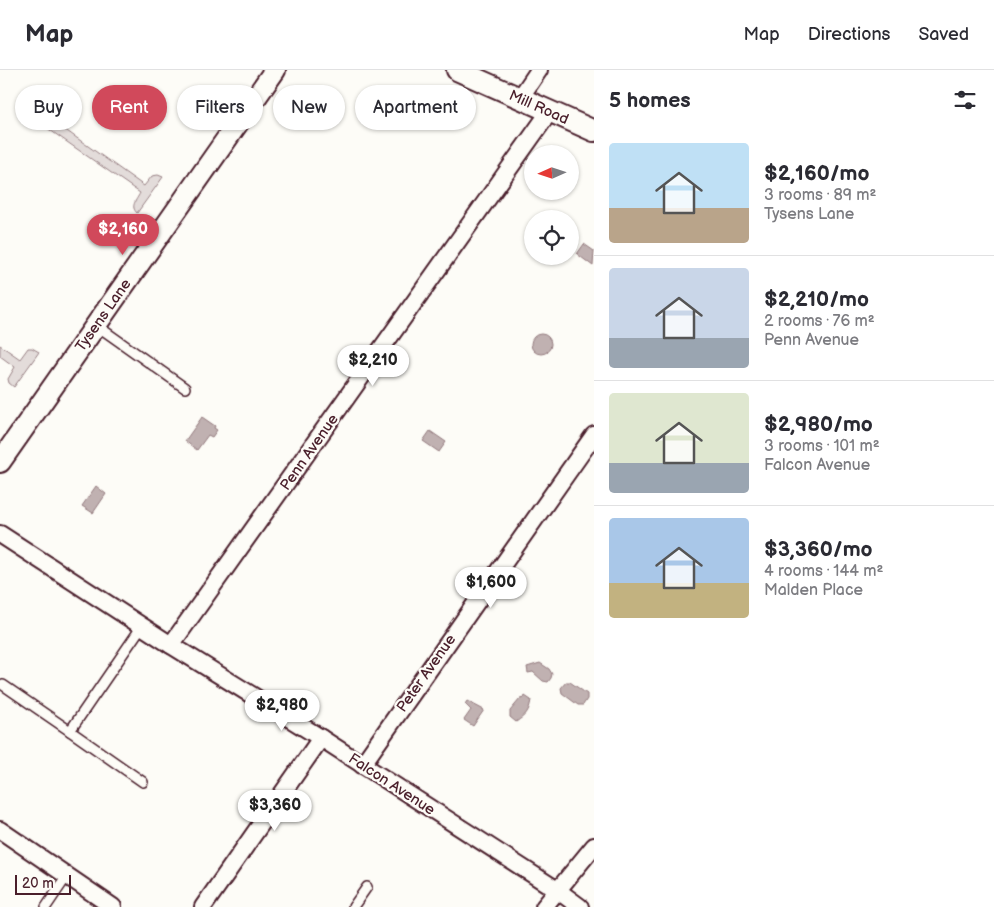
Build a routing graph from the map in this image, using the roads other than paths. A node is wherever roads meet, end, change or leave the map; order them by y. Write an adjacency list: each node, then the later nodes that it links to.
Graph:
1 (275, 70): 7 (street, Tysens Lane)
2 (456, 70): 4 (street, Mill Road)
3 (539, 70): 4 (street)
4 (520, 98): 5 (street, Mill Road)
5 (550, 111): 6 (street, Mill Road); 13 (street, Penn Avenue)
6 (594, 131)
7 (96, 325): 8 (lane); 10 (street, Tysens Lane)
8 (184, 388)
9 (594, 435): 17 (street, Peter Avenue)
10 (0, 462)
11 (0, 534): 12 (street, Falcon Avenue)
12 (142, 626): 13 (street, Falcon Avenue); 15 (lane)
13 (171, 645): 16 (street, Falcon Avenue)
14 (3, 686): 15 (lane)
15 (70, 731): 18 (lane)
16 (321, 738): 17 (street, Falcon Avenue); 26 (street)
17 (362, 765): 23 (street, Falcon Avenue)
18 (143, 782)
19 (0, 830): 21 (street)
20 (594, 846): 23 (street)
21 (67, 876): 24 (lane); 25 (street)
22 (367, 887): 27 (lane)
23 (557, 890): 28 (street); 29 (street, Falcon Avenue)
24 (46, 907)
25 (113, 907)
26 (203, 907)
27 (353, 907)
28 (544, 907)
29 (580, 907)

